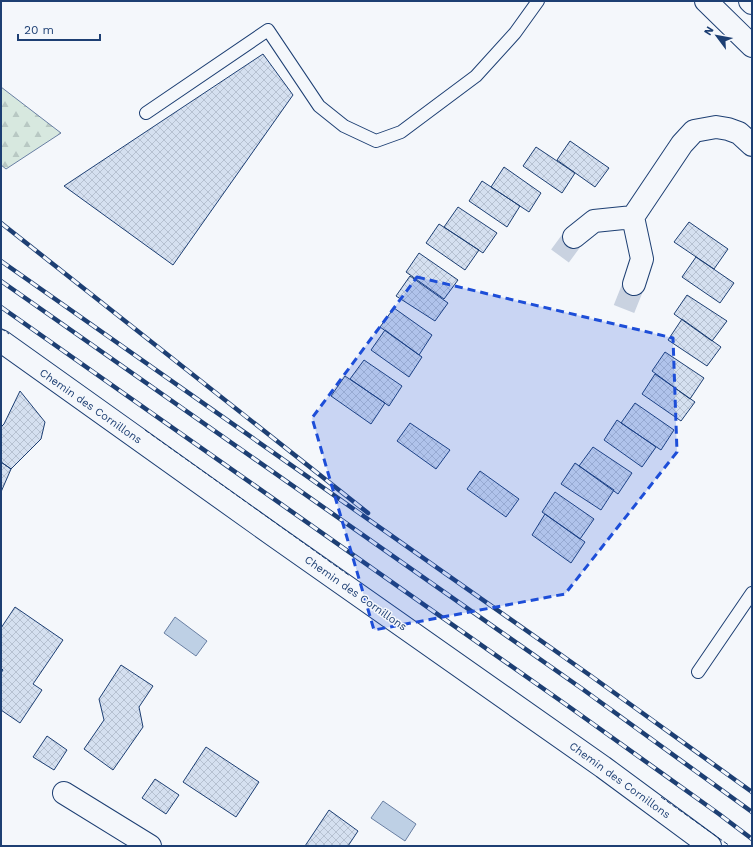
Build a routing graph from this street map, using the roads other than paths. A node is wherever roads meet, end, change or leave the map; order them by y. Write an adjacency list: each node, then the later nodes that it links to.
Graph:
1 (538, 1): 4 (lane)
2 (706, 1): 3 (street)
3 (748, 43)
4 (146, 114)
5 (752, 145): 6 (street)
6 (633, 217): 7 (street); 8 (street)
7 (574, 237)
8 (634, 284)
9 (1, 341): 14 (street, Chemin des Cornillons)
10 (752, 593): 11 (lane)
11 (698, 672)
12 (64, 793): 13 (street)
13 (150, 846)
14 (710, 846)

